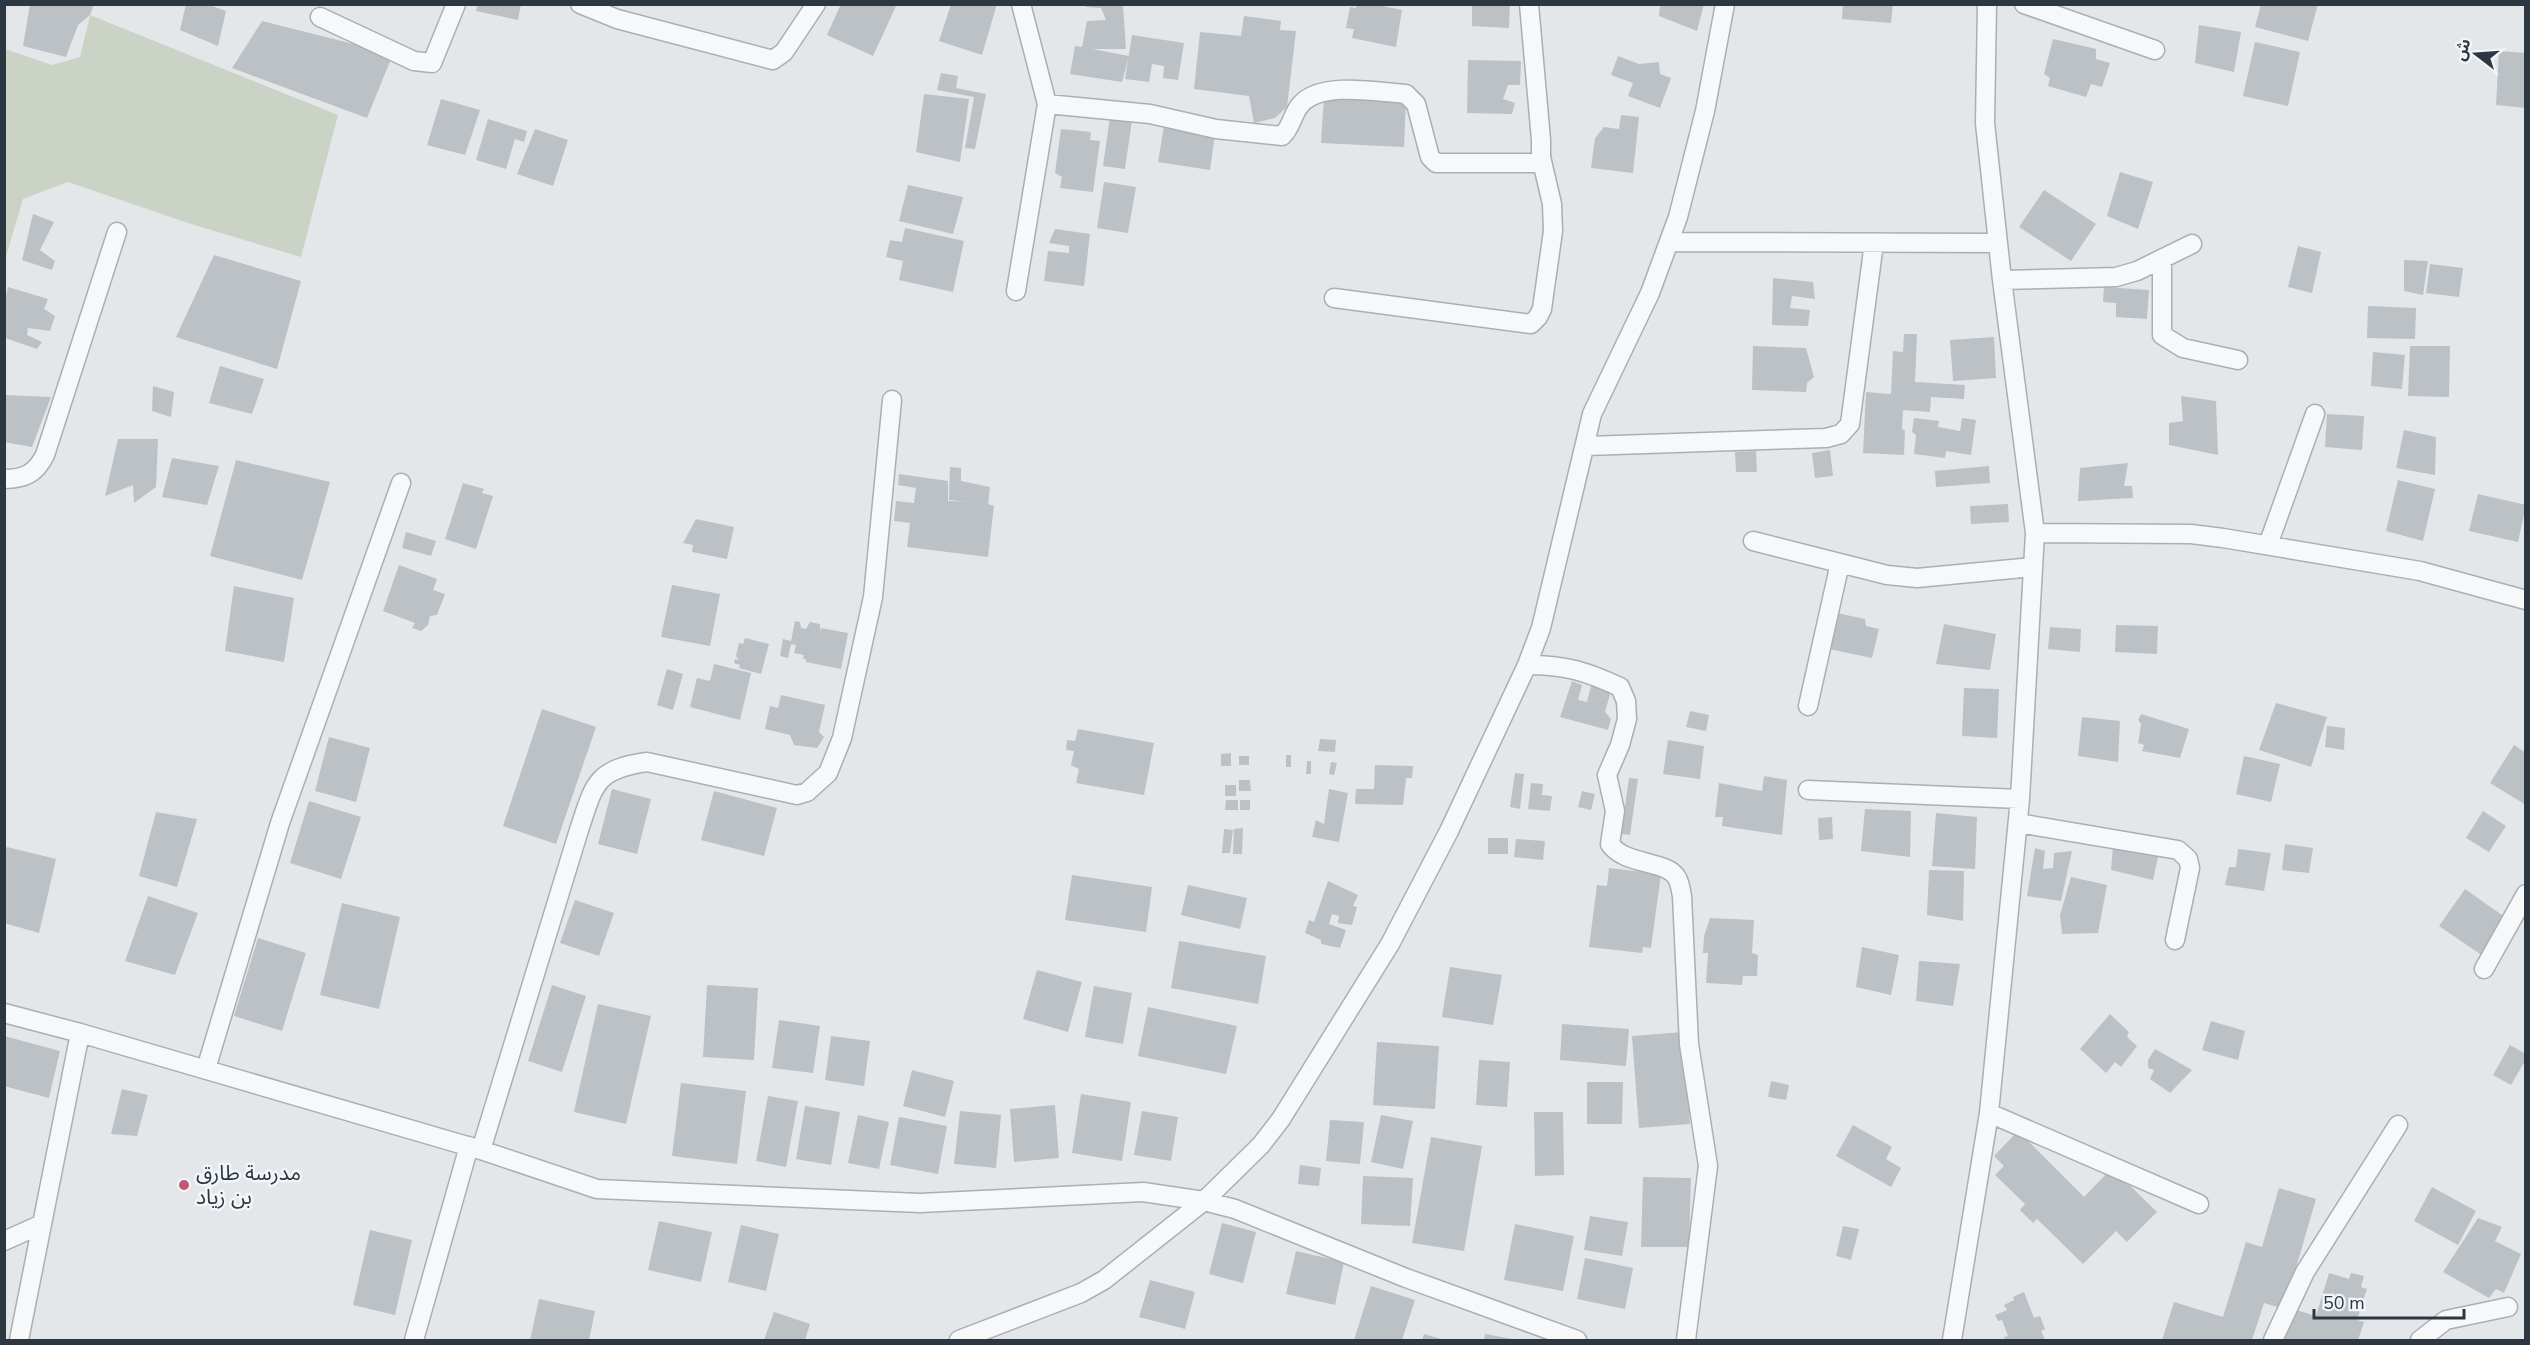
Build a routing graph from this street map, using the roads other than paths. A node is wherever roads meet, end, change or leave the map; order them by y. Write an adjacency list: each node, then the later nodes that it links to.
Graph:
1 (456, 4): 9 (street)
2 (580, 4): 3 (street)
3 (816, 4)
4 (1021, 4): 11 (street)
5 (1529, 4): 12 (street)
6 (1725, 4): 14 (street)
7 (1987, 4): 16 (street)
8 (2024, 4): 10 (street)
9 (320, 17)
10 (2155, 50)
11 (1047, 104): 12 (street); 20 (street)
12 (1541, 157): 21 (street)
13 (117, 232): 26 (street)
14 (1669, 242): 15 (street); 25 (street)
15 (1874, 243): 16 (street); 25 (street)
16 (1998, 243): 19 (street)
17 (2192, 244): 18 (street)
18 (2162, 259): 19 (street); 22 (street)
19 (2002, 280): 28 (street)
20 (1016, 291)
21 (1334, 298)
22 (2238, 360)
23 (892, 400): 47 (street)
24 (2315, 414): 30 (street)
25 (1586, 446): 34 (street)
26 (4, 479)
27 (401, 483): 44 (street)
28 (2035, 533): 30 (street); 32 (street)
29 (1753, 542): 31 (street)
30 (2268, 544): 33 (street)
31 (1840, 563): 32 (street); 35 (street)
32 (2033, 567): 37 (street)
33 (2526, 600)
34 (1527, 665): 48 (street); 57 (street)
35 (1808, 706)
36 (1808, 790): 37 (street)
37 (2020, 799): 38 (street)
38 (2018, 823): 40 (street); 45 (street)
39 (2526, 894): 41 (street)
40 (2175, 940)
41 (2484, 969)
42 (4, 1013): 43 (street)
43 (80, 1033): 44 (street); 50 (street)
44 (206, 1069): 47 (street)
45 (1989, 1113): 49 (street); 58 (street)
46 (2398, 1125): 59 (street)
47 (475, 1148): 48 (street); 54 (street)
48 (1204, 1202): 55 (street); 56 (street)
49 (2199, 1204)
50 (42, 1224): 51 (street); 53 (street)
51 (4, 1241)
52 (2508, 1307): 60 (street)
53 (19, 1341)
54 (414, 1341)
55 (959, 1341)
56 (1577, 1341)
57 (1686, 1341)
58 (1952, 1341)
59 (2273, 1341)
60 (2420, 1341)

